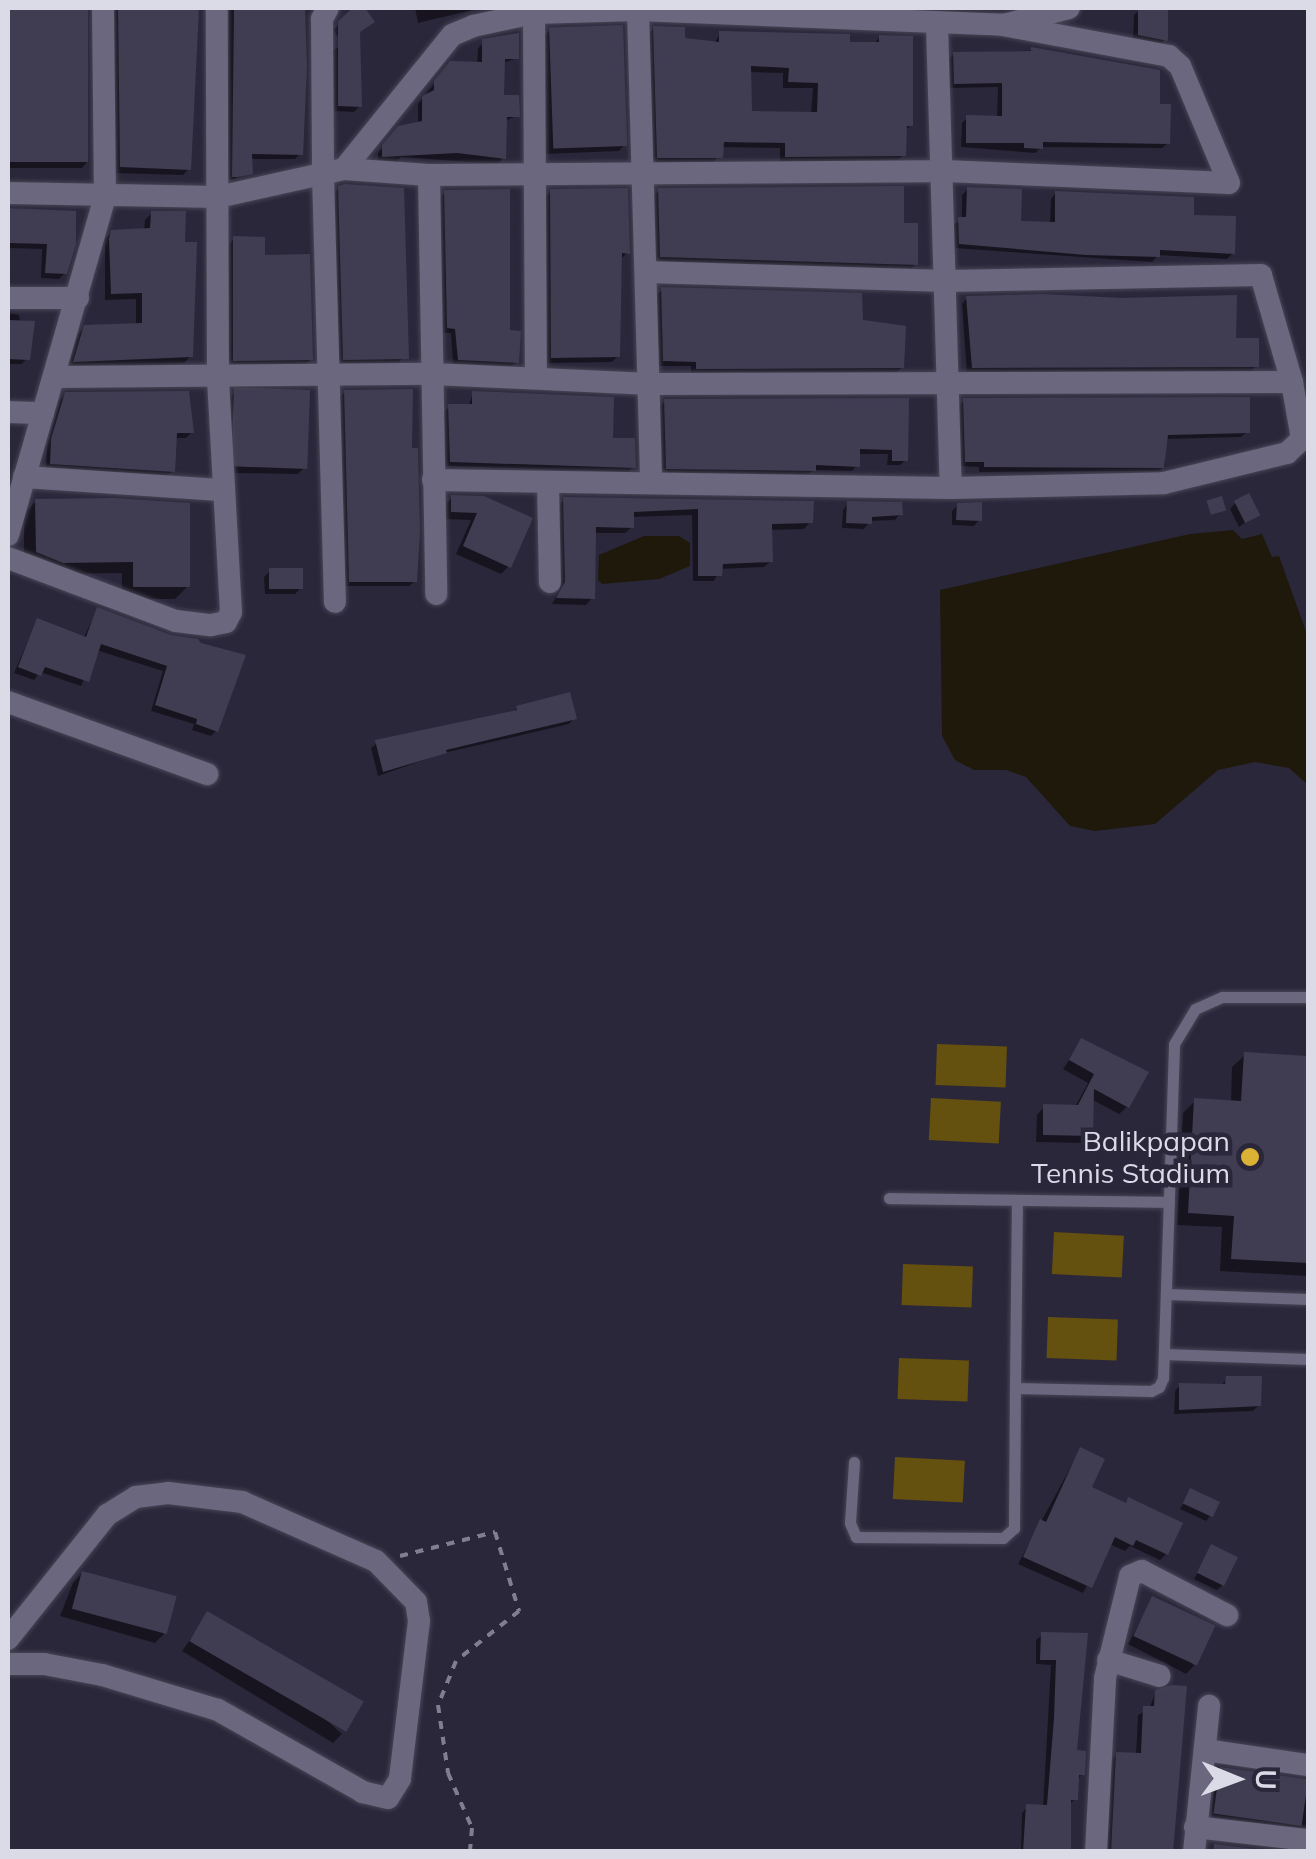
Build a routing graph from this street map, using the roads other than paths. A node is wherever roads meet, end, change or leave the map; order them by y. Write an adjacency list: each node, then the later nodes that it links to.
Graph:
1 (103, 8): 15 (street)
2 (217, 8): 16 (street)
3 (328, 8): 11 (street)
4 (1069, 8): 8 (street)
5 (638, 10): 6 (street); 7 (street); 9 (street)
6 (534, 13): 11 (street); 12 (street)
7 (937, 25): 8 (street); 10 (street)
8 (1004, 25): 10 (street)
9 (641, 170): 10 (street); 12 (street); 17 (street)
10 (944, 171): 18 (street)
11 (333, 172): 13 (street); 16 (street); 23 (street)
12 (535, 172): 13 (street); 24 (street)
13 (429, 175): 21 (street)
14 (8, 194): 15 (street)
15 (105, 197): 16 (street); 20 (street)
16 (218, 197): 25 (street)
17 (646, 272): 18 (street); 28 (street)
18 (947, 280): 26 (street); 27 (street)
19 (8, 298): 20 (street)
20 (78, 298): 22 (street)
21 (433, 374): 23 (street); 24 (street); 32 (street)
22 (54, 377): 25 (street); 30 (street)
23 (325, 377): 25 (street); 41 (street)
24 (536, 378): 28 (street)
25 (218, 379): 36 (street)
26 (947, 382): 27 (street); 28 (street); 35 (street)
27 (1292, 382): 35 (street)
28 (651, 384): 34 (street)
29 (8, 412): 30 (street)
30 (43, 413): 31 (street)
31 (24, 476): 36 (street); 37 (street)
32 (434, 480): 33 (street); 40 (street)
33 (548, 482): 34 (street); 39 (street)
34 (651, 483): 35 (street)
35 (951, 488)
36 (221, 490): 38 (street)
37 (8, 535)
38 (8, 558)
39 (550, 582)
40 (436, 594)
41 (335, 602)
42 (8, 702): 43 (street)
43 (207, 774)
44 (1308, 997): 47 (lane)
45 (889, 1198): 46 (lane)
46 (1018, 1200): 47 (lane); 52 (lane)
47 (1169, 1202): 48 (lane)
48 (1167, 1294): 49 (lane); 50 (lane)
49 (1308, 1299)
50 (1164, 1354): 51 (lane); 52 (lane)
51 (1308, 1360)
52 (1016, 1388): 53 (lane)
53 (854, 1462)
54 (1227, 1615): 56 (street)
55 (8, 1639): 57 (street)
56 (1108, 1660): 58 (street); 64 (street)
57 (8, 1664)
58 (1160, 1676)
59 (1209, 1706): 60 (street)
60 (1205, 1750): 61 (street); 62 (street)
61 (1308, 1765)
62 (1195, 1827): 63 (street); 65 (street)
63 (1308, 1840)
64 (1096, 1852)
65 (1194, 1852)

